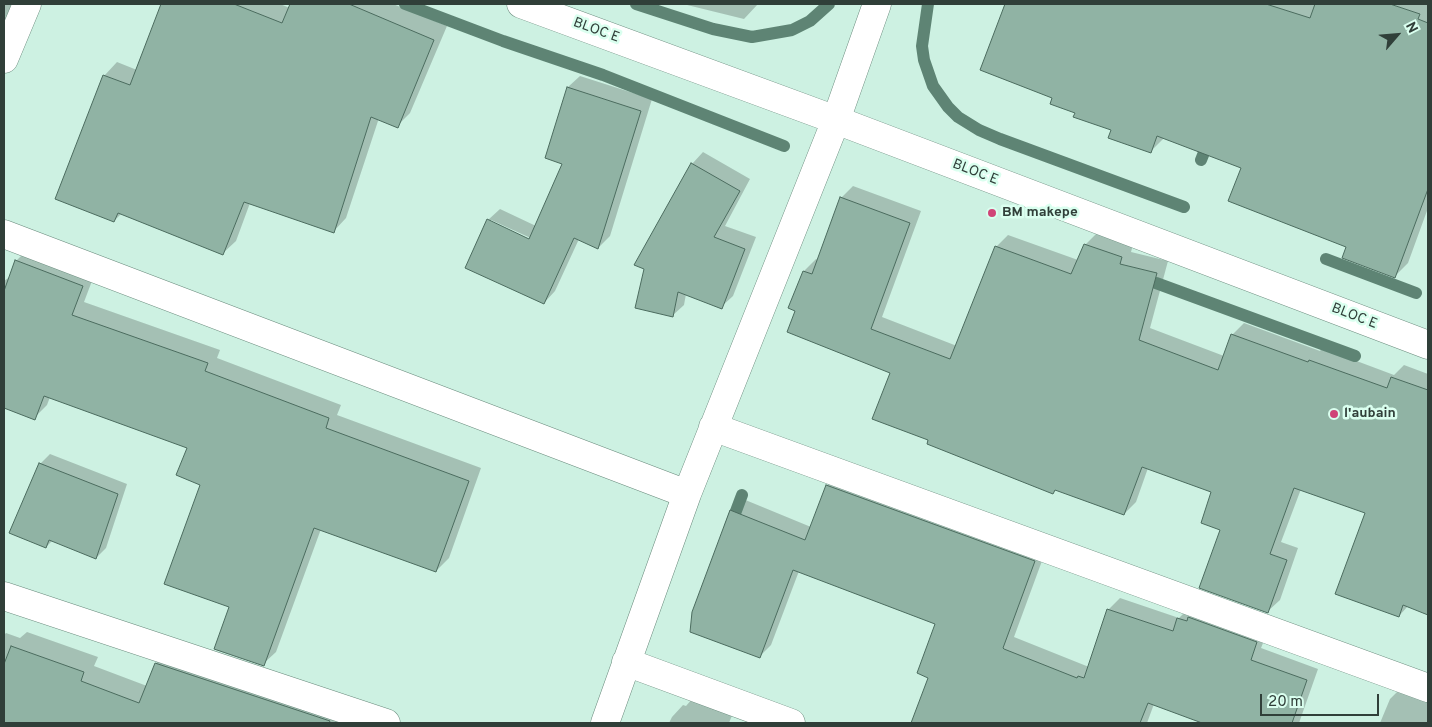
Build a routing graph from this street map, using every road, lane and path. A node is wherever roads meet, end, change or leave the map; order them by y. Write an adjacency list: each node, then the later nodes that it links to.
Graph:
1 (27, 4): 4 (street)
2 (521, 4): 5 (street, BLOC E)
3 (877, 4): 5 (street)
4 (4, 59)
5 (836, 120): 7 (street, BLOC E); 8 (street)
6 (4, 234): 9 (street)
7 (1428, 345)
8 (713, 427): 9 (street); 12 (street)
9 (687, 494): 11 (street)
10 (4, 596): 13 (street)
11 (626, 662): 14 (street); 15 (street)
12 (1428, 688)
13 (386, 723)
14 (605, 723)
15 (791, 723)

